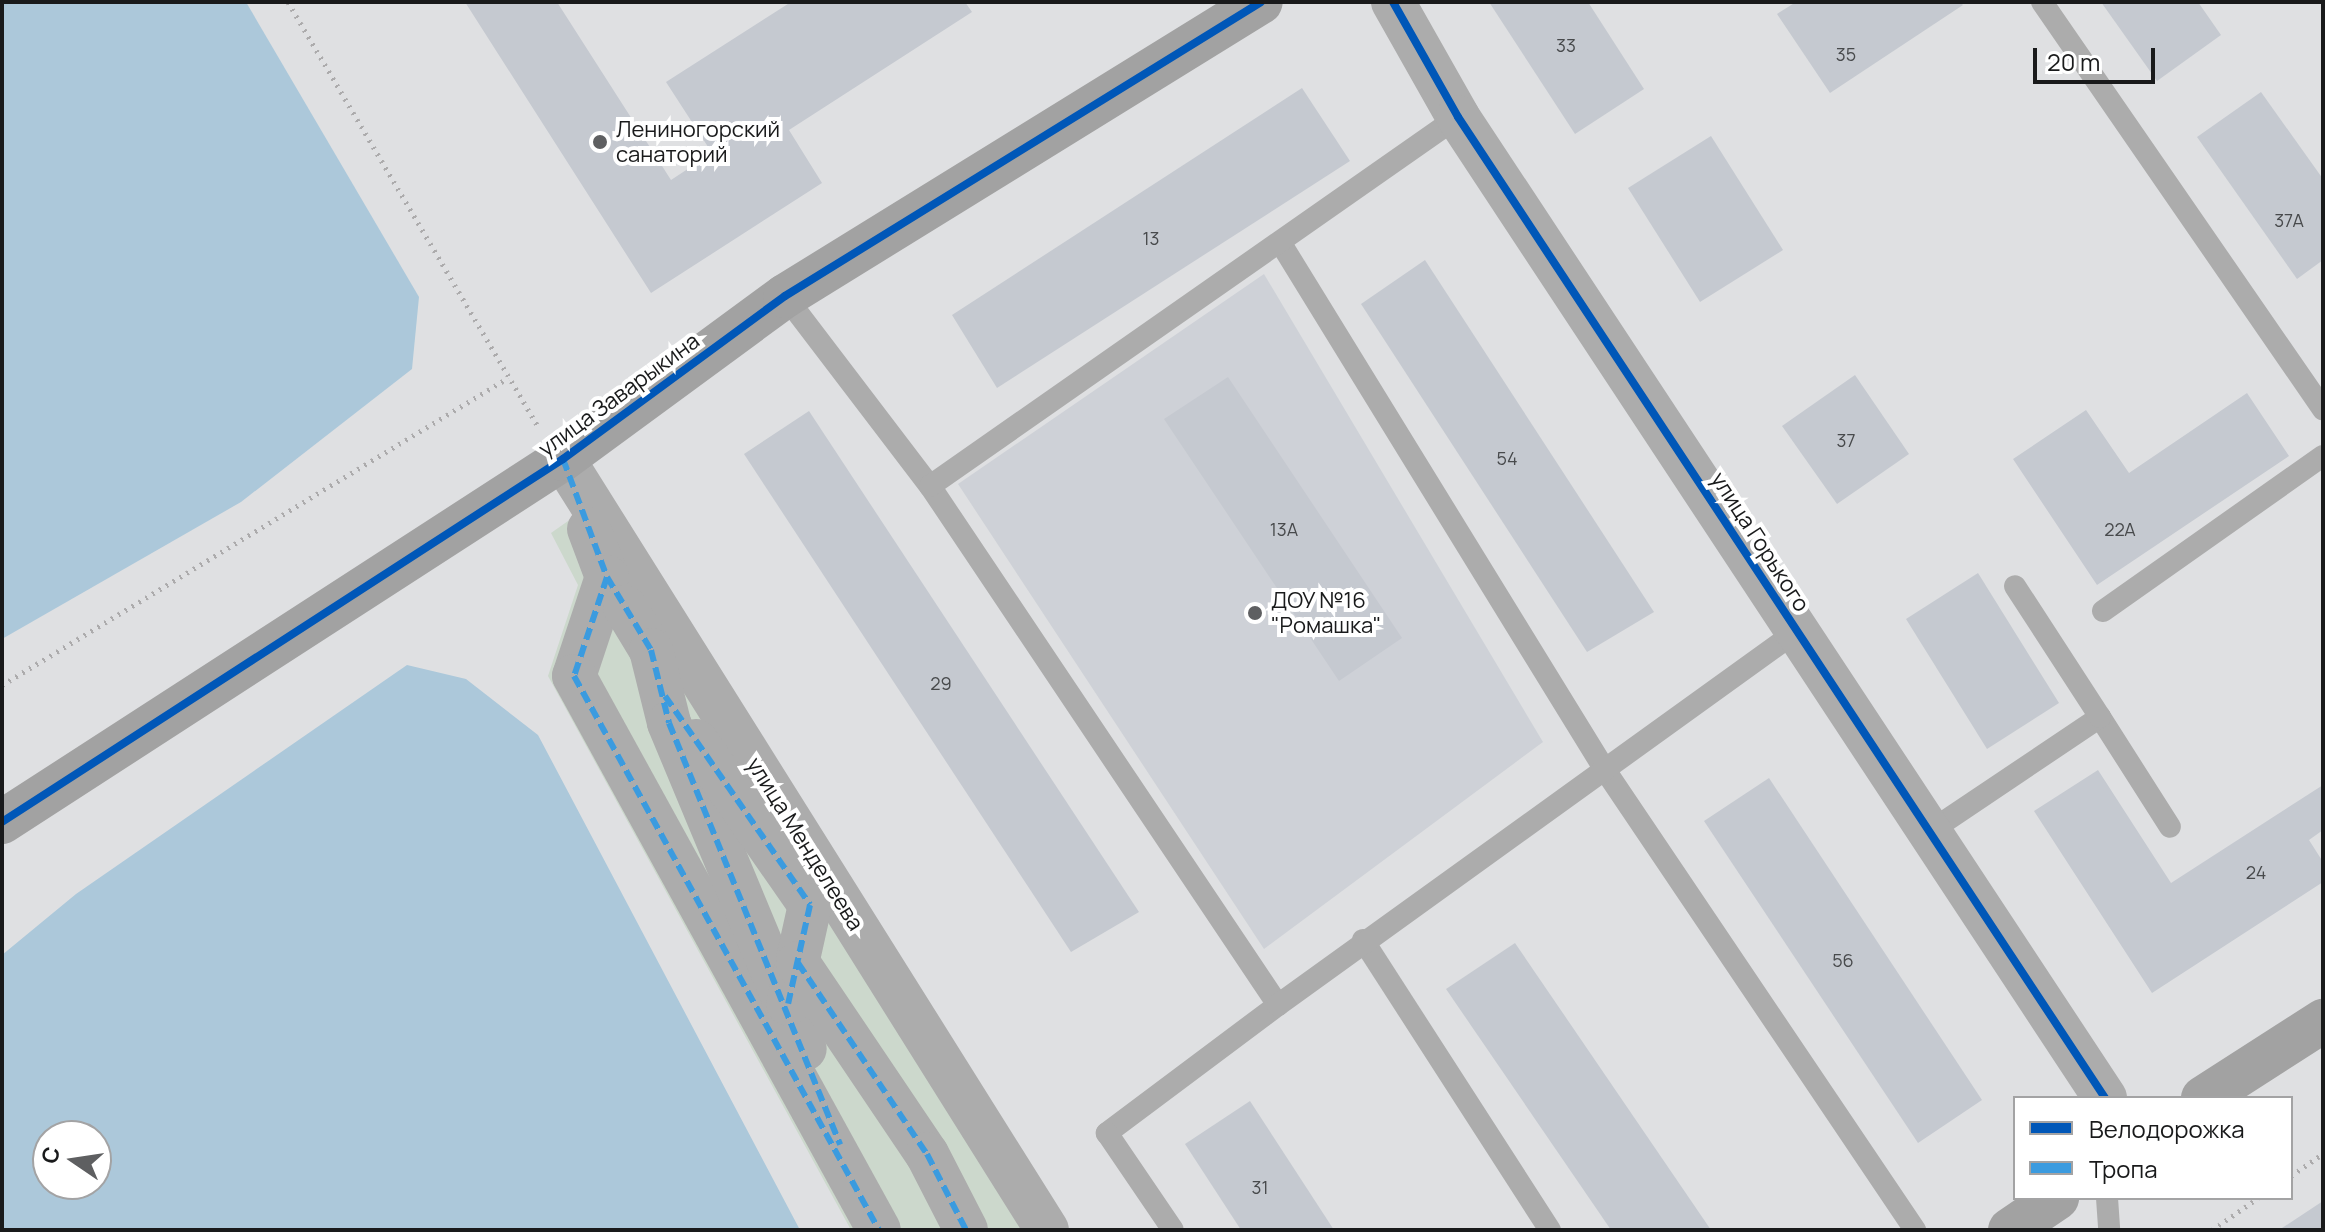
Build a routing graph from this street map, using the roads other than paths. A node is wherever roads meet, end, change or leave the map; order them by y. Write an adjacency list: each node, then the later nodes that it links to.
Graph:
1 (1261, 2): 6 (street, улица Заварыкина)
2 (1393, 2): 4 (street, улица Горького)
3 (2042, 2): 7 (lane)
4 (1458, 117): 5 (lane); 14 (street, улица Горького)
5 (1280, 242): 10 (lane); 17 (lane)
6 (785, 296): 9 (street, улица Заварыкина); 10 (lane)
7 (2323, 410)
8 (2323, 456): 13 (lane)
9 (563, 459): 11 (street); 18 (street, улица Заварыкина); 32 (street, улица Менделеева)
10 (930, 486): 23 (lane)
11 (607, 577): 15 (street); 29 (street)
12 (2015, 586): 16 (lane)
13 (2103, 611)
14 (1797, 631): 17 (lane); 20 (street, улица Горького)
15 (656, 683): 22 (street); 22 (street)
16 (2100, 717): 19 (lane); 20 (lane)
17 (1605, 770): 21 (lane); 35 (lane)
18 (2, 822)
19 (2170, 827)
20 (1929, 832): 25 (street, улица Горького)
21 (1363, 940): 23 (lane); 34 (lane)
22 (793, 984): 29 (street); 31 (street)
23 (1278, 1005): 33 (lane)
24 (2323, 1021): 26 (street)
25 (2104, 1096)
26 (2206, 1096)
27 (2054, 1200): 36 (street)
28 (2107, 1200): 37 (lane)
29 (868, 1212): 30 (street)
30 (890, 1230)
31 (966, 1230)
32 (1047, 1230)
33 (1173, 1230)
34 (1550, 1230)
35 (1915, 1230)
36 (2010, 1230)
37 (2109, 1230)

